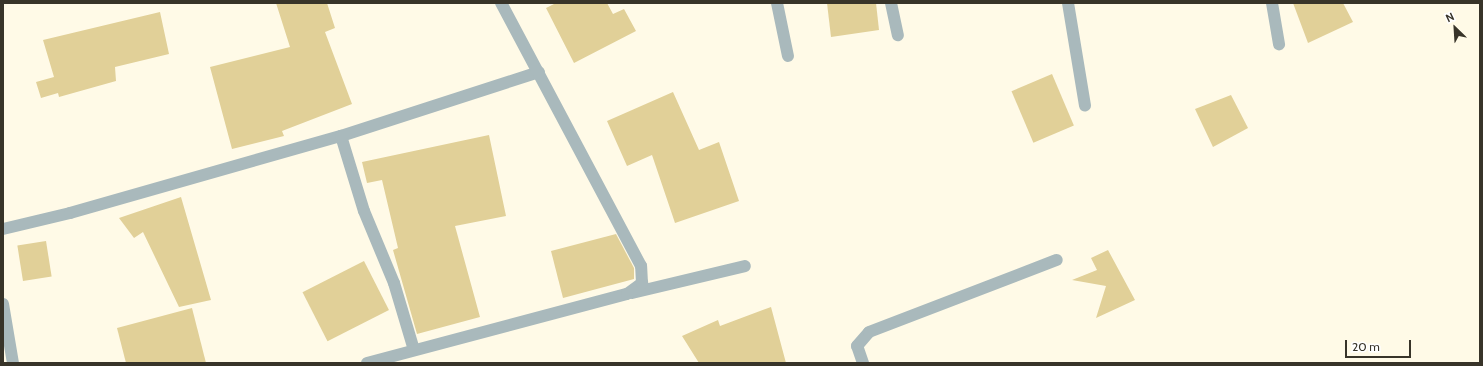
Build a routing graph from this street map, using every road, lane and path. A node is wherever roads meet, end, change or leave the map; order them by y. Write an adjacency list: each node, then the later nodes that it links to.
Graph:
1 (501, 3): 9 (street)
2 (777, 3): 8 (street)
3 (891, 3): 6 (street)
4 (1068, 3): 10 (street)
5 (1272, 3): 7 (street)
6 (898, 35)
7 (1278, 44)
8 (788, 56)
9 (539, 72): 11 (street); 15 (street)
10 (1085, 106)
11 (341, 136): 12 (street); 17 (street)
12 (3, 229)
13 (1057, 260): 20 (street)
14 (745, 266): 15 (street)
15 (627, 294): 17 (street)
16 (3, 304): 18 (street)
17 (414, 350): 19 (street)
18 (13, 363)
19 (367, 363)
20 (862, 363)

